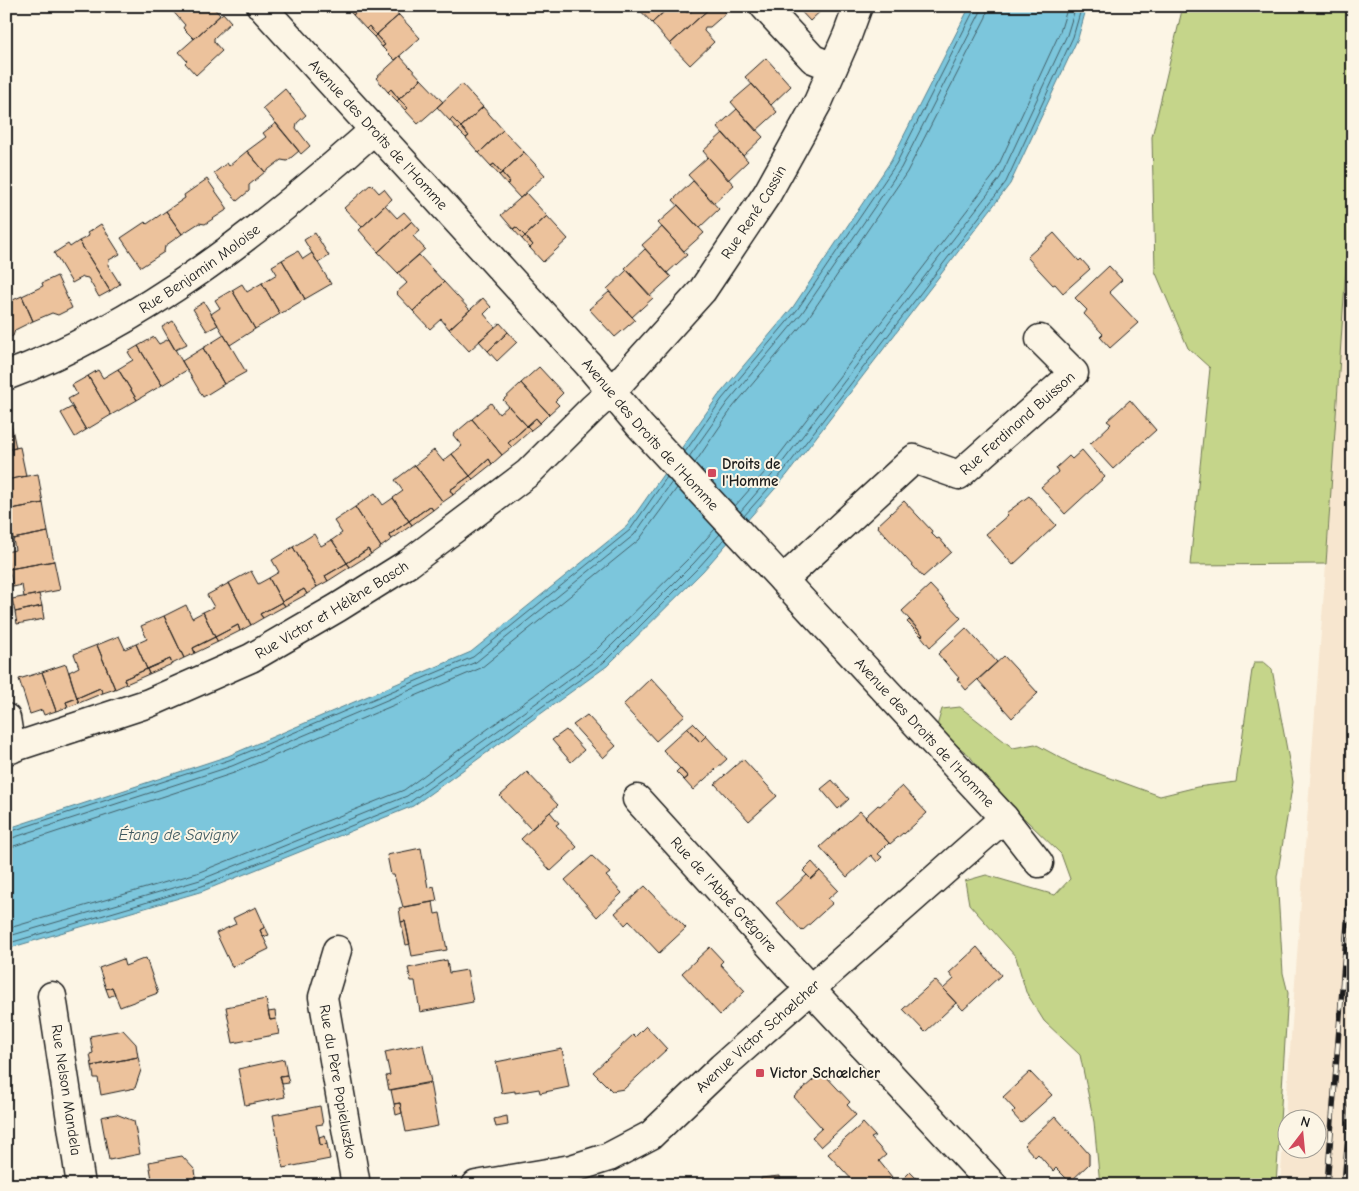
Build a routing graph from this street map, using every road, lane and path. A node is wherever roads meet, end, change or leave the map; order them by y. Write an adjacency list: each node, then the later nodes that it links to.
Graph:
1 (261, 6): 5 (street, Avenue des Droits de l'Homme)
2 (764, 6): 4 (street)
3 (858, 6): 4 (street, Rue René Cassin)
4 (833, 67): 8 (street, Rue René Cassin)
5 (374, 130): 7 (street, Rue Benjamin Moloise); 8 (street, Avenue des Droits de l'Homme)
6 (1040, 340): 9 (street, Rue Ferdinand Buisson)
7 (6, 376)
8 (612, 391): 9 (street, Avenue des Droits de l'Homme); 11 (street, Rue Victor et Hélène Basch)
9 (784, 580): 13 (street, Avenue des Droits de l'Homme)
10 (6, 718): 11 (street)
11 (9, 750)
12 (636, 799): 16 (street, Rue de l'Abbé Grégoire)
13 (1004, 818): 14 (street, Avenue des Droits de l'Homme); 16 (street, Avenue Victor Schœlcher)
14 (1038, 862)
15 (337, 950): 19 (street, Rue du Père Popieluszko)
16 (810, 989): 20 (street, Avenue Victor Schœlcher); 21 (street, Rue de l'Abbé Grégoire)
17 (52, 996): 18 (street, Rue Nelson Mandela)
18 (81, 1185)
19 (356, 1185)
20 (476, 1185)
21 (993, 1185)

